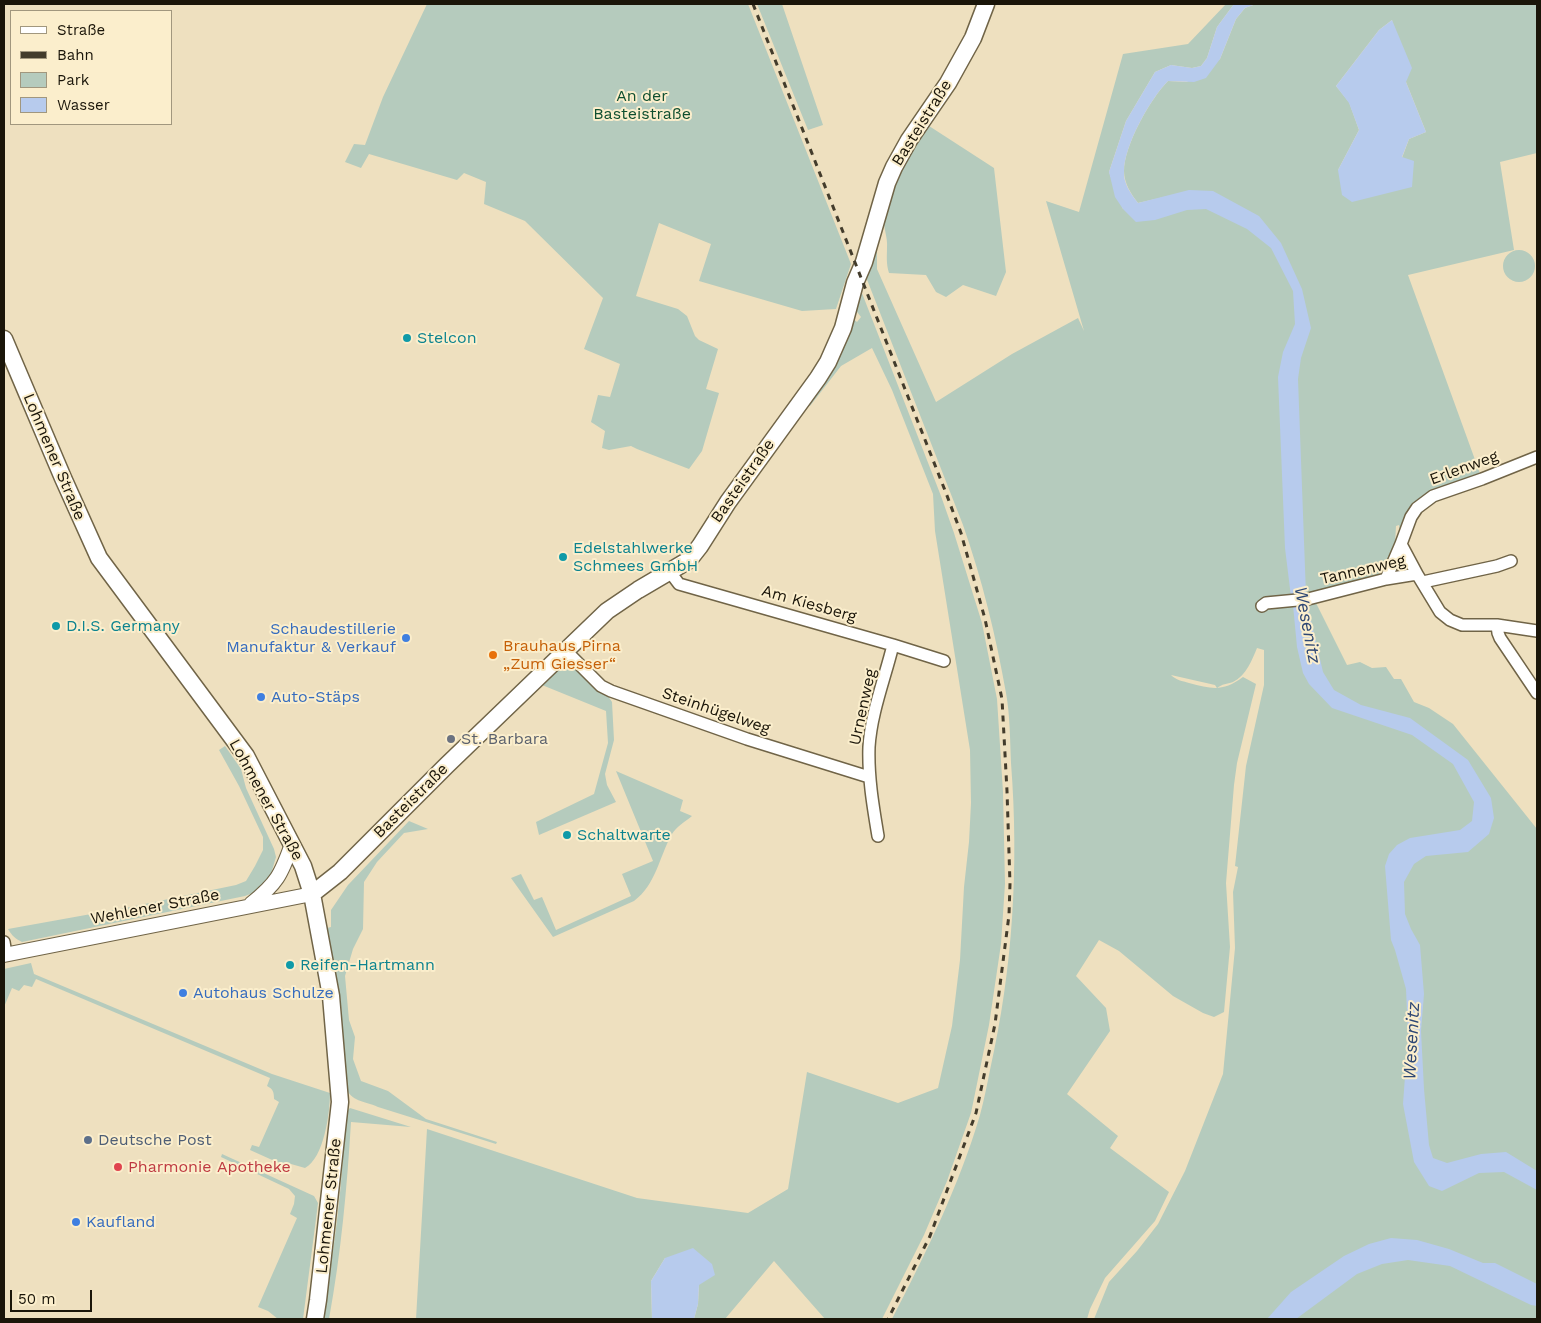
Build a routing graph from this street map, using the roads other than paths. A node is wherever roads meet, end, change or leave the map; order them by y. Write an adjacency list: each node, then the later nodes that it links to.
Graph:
1 (985, 4): 6 (main road, Basteistraße)
2 (4, 339): 18 (main road, Lohmener Straße)
3 (1537, 457): 4 (street, Erlenweg)
4 (1401, 544): 7 (street, Erlenweg); 8 (street)
5 (1511, 561): 8 (street)
6 (670, 572): 12 (street, Am Kiesberg); 13 (main road, Basteistraße)
7 (1386, 578): 8 (street, Tannenweg); 9 (street, Tannenweg)
8 (1420, 578): 10 (street, Tannenweg)
9 (1262, 606)
10 (1497, 626): 11 (street, Tannenweg); 15 (street)
11 (1537, 631)
12 (893, 645): 14 (street, Am Kiesberg); 16 (street, Urnenweg)
13 (566, 651): 16 (street, Steinhügelweg); 19 (main road, Basteistraße)
14 (944, 661)
15 (1537, 694)
16 (869, 777): 17 (street, Urnenweg)
17 (878, 836)
18 (292, 844): 19 (main road, Lohmener Straße); 20 (street)
19 (312, 894): 20 (street, Wehlener Straße); 22 (main road, Lohmener Straße)
20 (249, 906): 21 (street, Wehlener Straße)
21 (5, 951)
22 (315, 1319)

